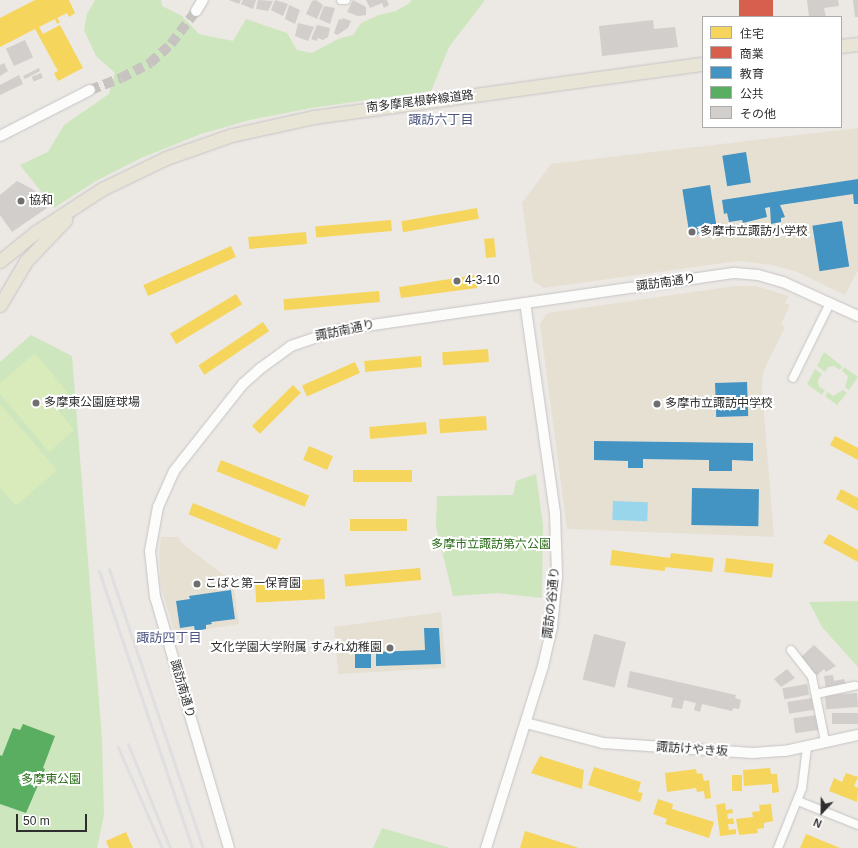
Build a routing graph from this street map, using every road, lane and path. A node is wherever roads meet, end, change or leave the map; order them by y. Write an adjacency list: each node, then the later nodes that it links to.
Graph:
1 (203, 0): 4 (street)
2 (341, 0): 3 (street)
3 (346, 0)
4 (196, 11)
5 (858, 44): 6 (main road)
6 (842, 46)
7 (702, 64): 10 (main road, 南多摩尾根幹線道路)
8 (90, 90): 9 (street)
9 (0, 136)
10 (102, 189): 11 (main road, 南多摩尾根幹線道路); 14 (main road, 南多摩尾根幹線道路)
11 (0, 261)
12 (525, 303): 13 (street, 諏訪南通り); 20 (street, 諏訪の谷通り); 26 (street, 諏訪南通り)
13 (830, 303): 15 (street, 諏訪南通り); 16 (street)
14 (0, 305)
15 (858, 316)
16 (793, 378)
17 (791, 650): 19 (street)
18 (855, 686): 19 (street)
19 (816, 694): 22 (street)
20 (526, 723): 23 (street, 諏訪けやき坂); 27 (street, 諏訪の谷通り)
21 (858, 735): 22 (street, 諏訪けやき坂)
22 (825, 742): 23 (street, 諏訪けやき坂)
23 (807, 747): 24 (street)
24 (798, 801): 25 (street); 28 (street)
25 (858, 825)
26 (228, 848)
27 (486, 848)
28 (778, 848)

